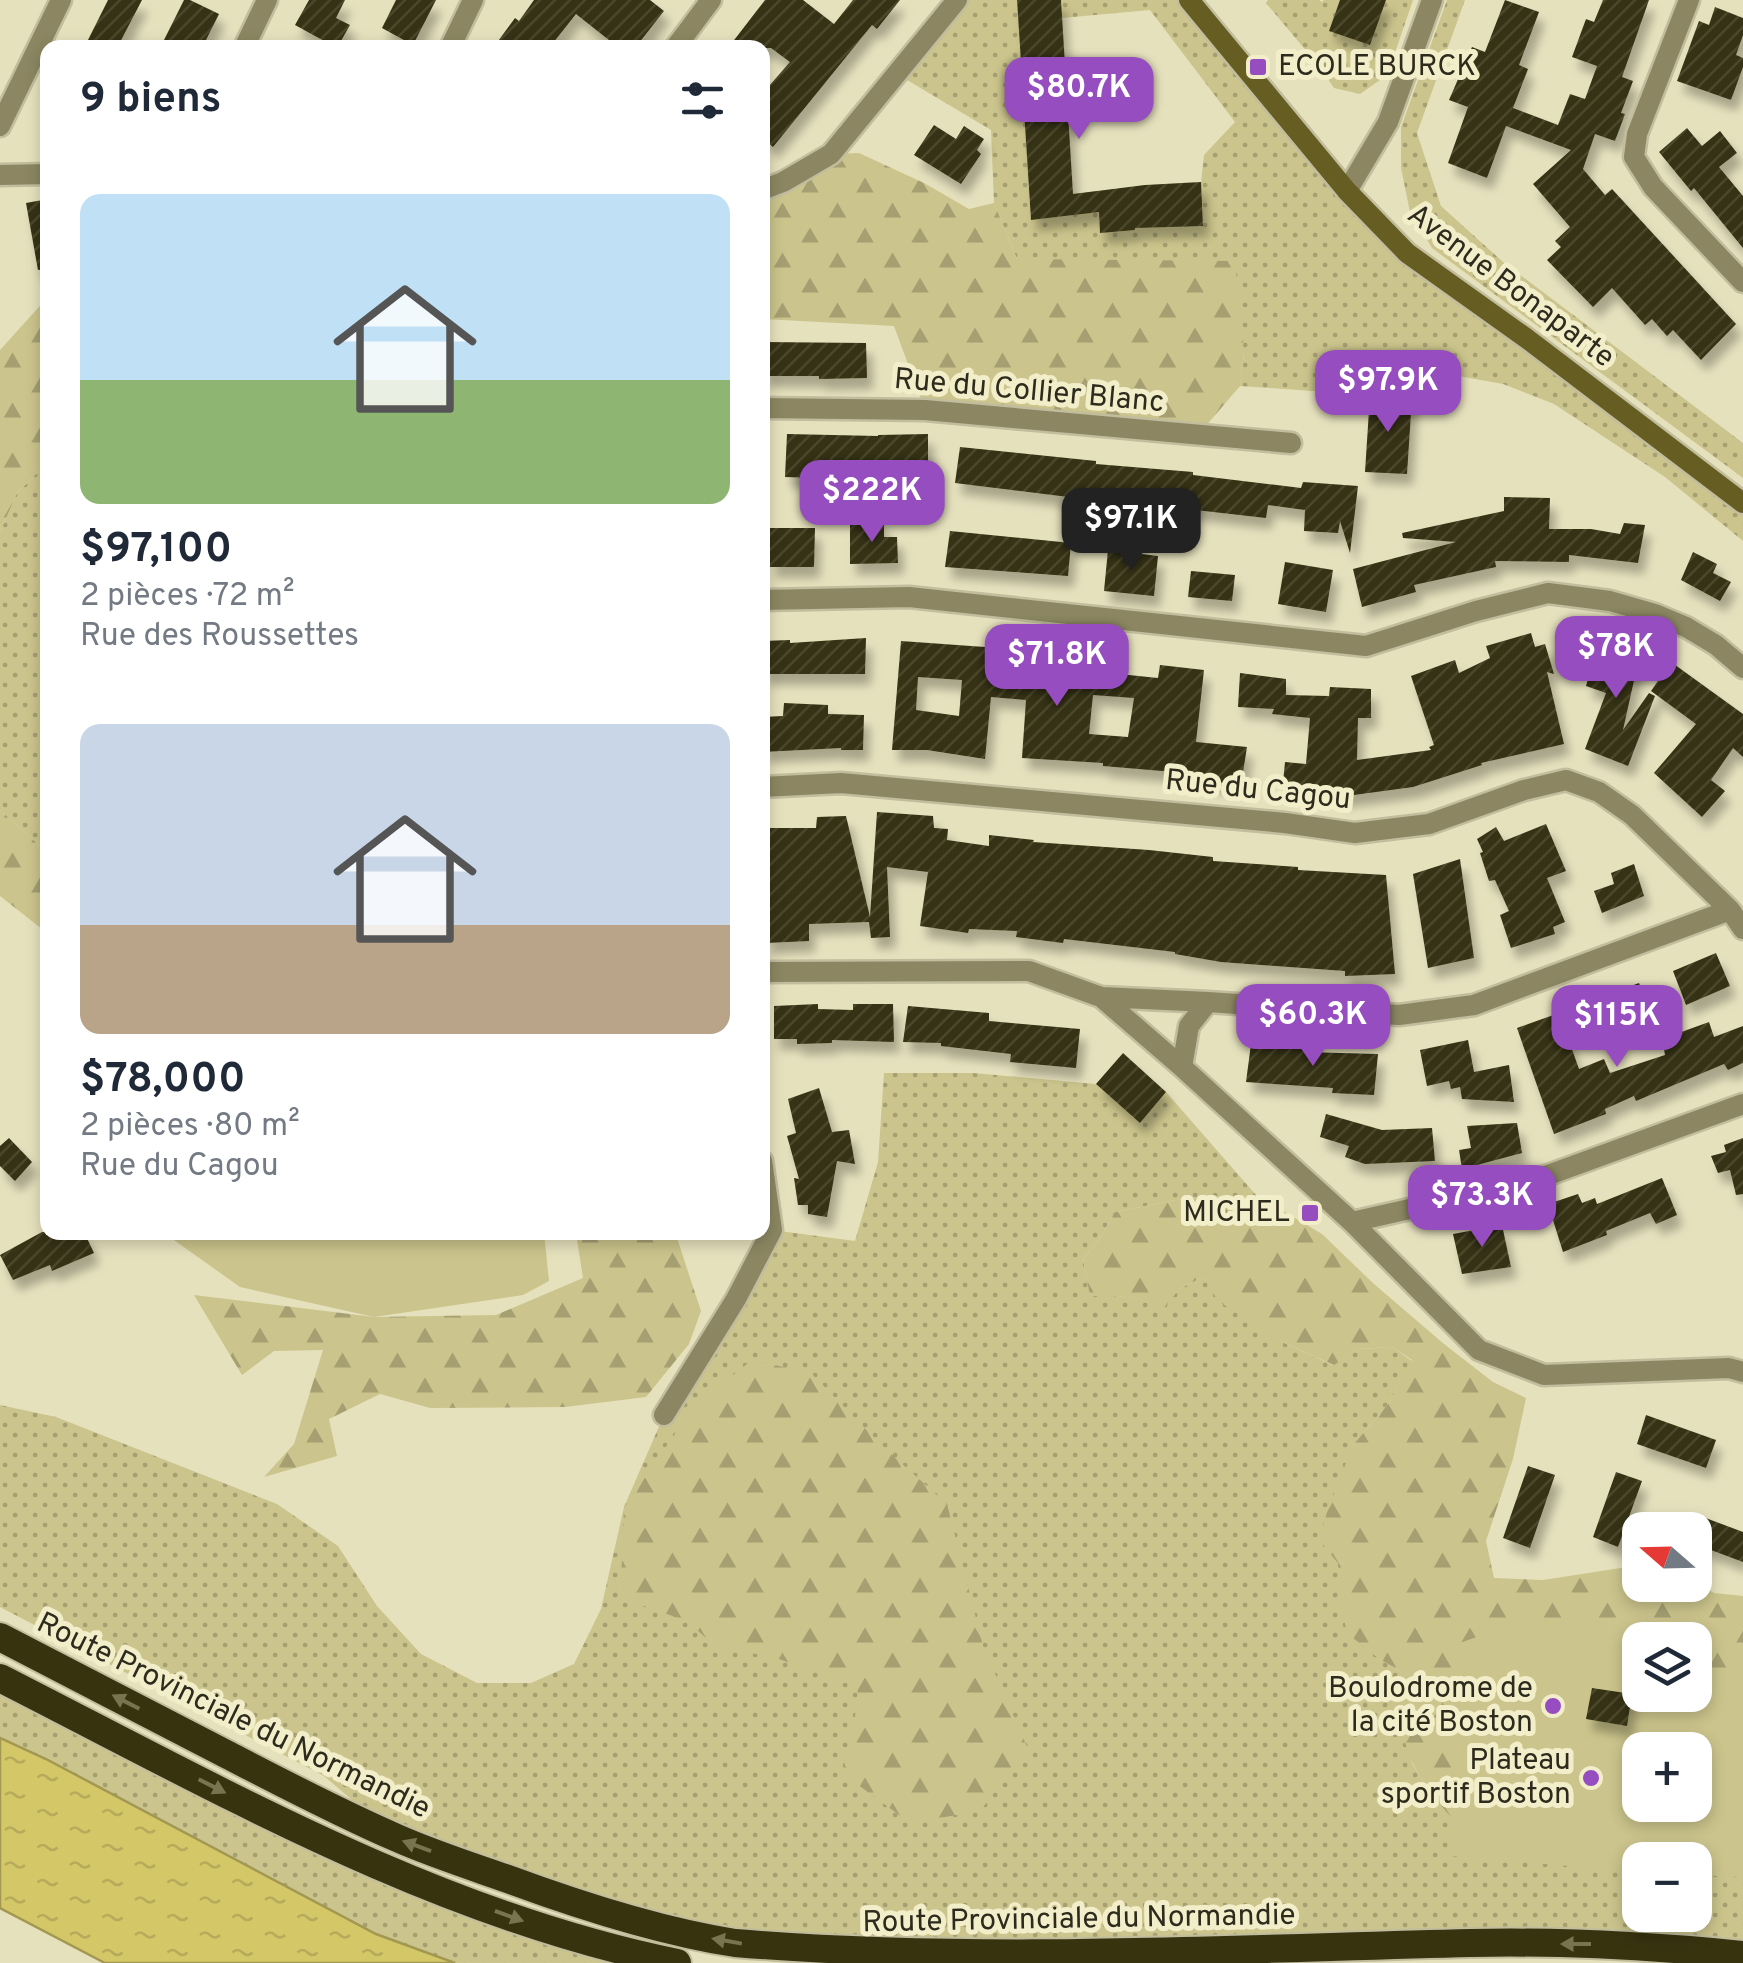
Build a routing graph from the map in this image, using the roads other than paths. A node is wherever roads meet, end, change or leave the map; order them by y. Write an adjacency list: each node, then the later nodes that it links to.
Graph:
1 (61, 0): 9 (street)
2 (267, 0): 10 (street)
3 (472, 0): 11 (street)
4 (711, 0): 12 (street)
5 (957, 0): 17 (street)
6 (1189, 0): 18 (main road, Avenue Bonaparte)
7 (1432, 0): 18 (street)
8 (1689, 0): 19 (street)
9 (42, 40)
10 (248, 40)
11 (454, 40)
12 (681, 40)
13 (40, 43): 14 (street)
14 (0, 126)
15 (0, 174): 16 (street)
16 (40, 174)
17 (770, 187)
18 (1346, 191): 22 (main road, Avenue Bonaparte)
19 (1743, 282)
20 (770, 408): 21 (street, Rue du Collier Blanc)
21 (1290, 443)
22 (1743, 503)
23 (770, 600): 24 (street)
24 (1743, 668)
25 (770, 787): 26 (street, Rue du Cagou)
26 (1730, 910): 27 (street, Rue du Cagou); 30 (street)
27 (1743, 928)
28 (770, 972): 29 (street)
29 (1101, 997): 30 (street); 31 (street)
30 (1208, 1002): 31 (street)
31 (1182, 1067): 33 (street)
32 (1743, 1104): 33 (street)
33 (1352, 1222): 35 (street)
34 (767, 1240): 36 (street)
35 (1743, 1372)
36 (664, 1414)
37 (0, 1637): 39 (highway, Route Provinciale du Normandie, one-way to 37)
38 (0, 1678): 40 (highway, one-way to 40)
39 (1743, 1955)
40 (677, 1963)

